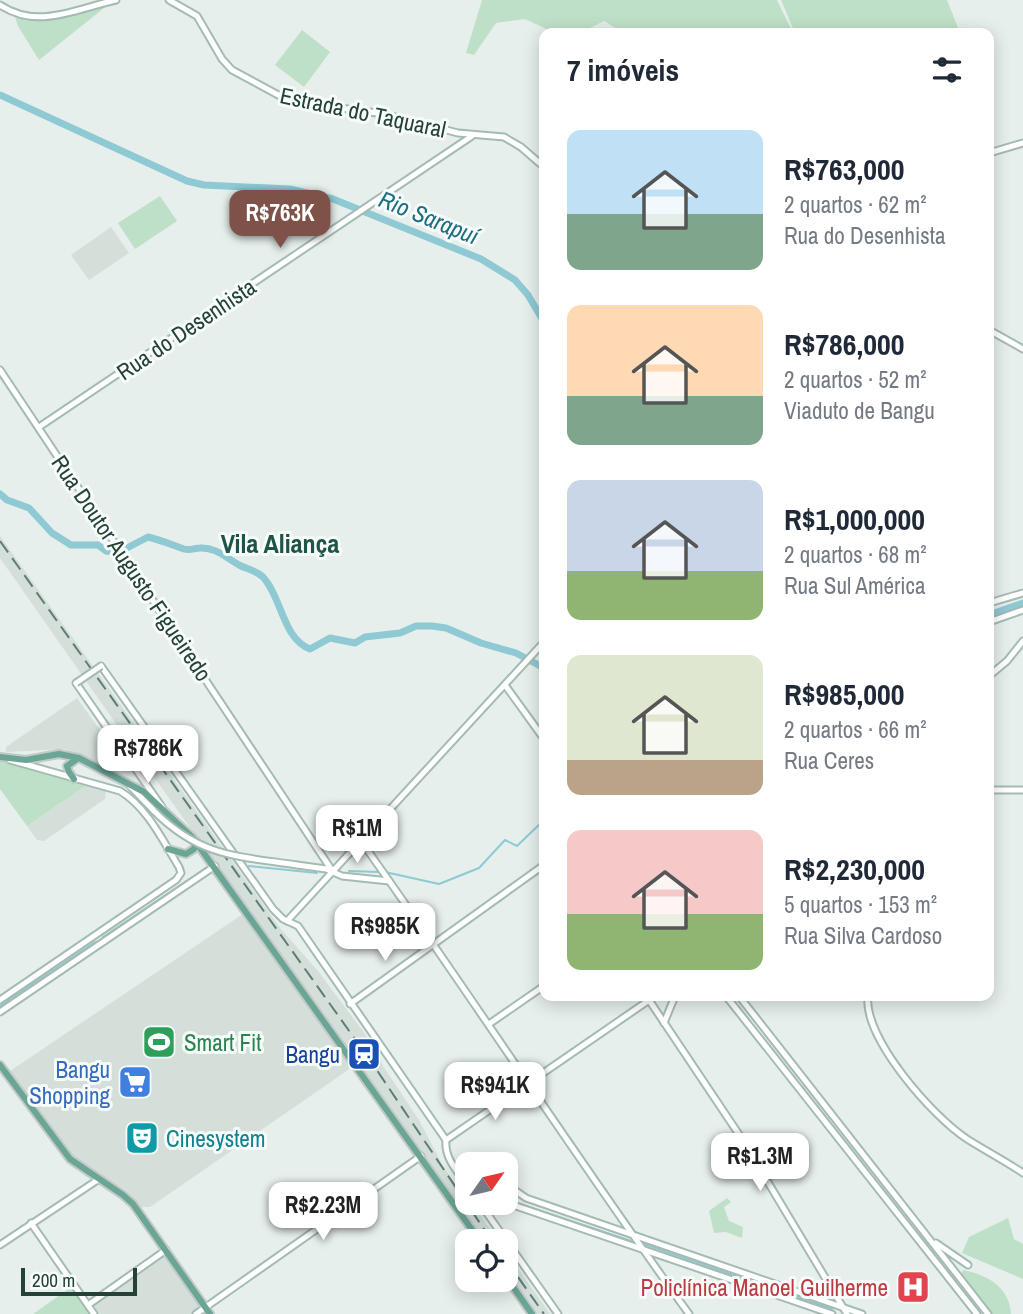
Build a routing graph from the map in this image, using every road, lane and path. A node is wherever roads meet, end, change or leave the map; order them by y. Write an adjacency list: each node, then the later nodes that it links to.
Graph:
1 (116, 0): 3 (street)
2 (169, 0): 4 (street, Estrada do Taquaral)
3 (0, 5)
4 (472, 135): 7 (street, Estrada do Taquaral); 11 (street, Rua do Desenhista)
5 (1023, 143): 6 (street)
6 (994, 152)
7 (539, 163)
8 (994, 333): 9 (street)
9 (1023, 349)
10 (0, 370): 11 (street, Rua Doutor Augusto Figueiredo)
11 (39, 427): 33 (street, Rua Doutor Augusto Figueiredo)
12 (1023, 593): 13 (street)
13 (994, 602)
14 (1023, 610): 15 (street)
15 (994, 620)
16 (1023, 641): 18 (street)
17 (539, 647): 19 (street)
18 (994, 672)
19 (505, 685): 20 (street); 29 (street)
20 (539, 731)
21 (4, 758): 22 (main road); 23 (street)
22 (79, 758): 23 (main road); 24 (main road)
23 (74, 779): 30 (street)
24 (122, 779): 27 (main road); 33 (street, bridge)
25 (994, 790): 26 (street)
26 (1023, 790)
27 (166, 812): 28 (main road); 35 (street, bridge)
28 (196, 841): 30 (main road); 31 (main road)
29 (361, 841): 33 (street); 34 (street)
30 (168, 849): 38 (street)
31 (215, 866): 46 (street); 52 (main road)
32 (539, 869): 36 (street)
33 (333, 872): 34 (street); 35 (street)
34 (387, 878): 36 (street)
35 (287, 921): 45 (street)
36 (435, 944): 45 (street); 48 (street)
37 (539, 989): 48 (street)
38 (0, 1000)
39 (648, 1001): 50 (street)
40 (650, 1001): 47 (street)
41 (672, 1001): 47 (street)
42 (730, 1001): 81 (street)
43 (743, 1001): 61 (street)
44 (868, 1001): 54 (street)
45 (350, 1004): 51 (street)
46 (0, 1012)
47 (664, 1023): 67 (street)
48 (489, 1024): 50 (street)
49 (0, 1065): 55 (main road)
50 (529, 1083): 51 (street); 62 (street)
51 (446, 1140): 53 (street)
52 (421, 1156): 60 (main road); 72 (street)
53 (455, 1168)
54 (1023, 1173)
55 (99, 1179): 59 (street); 64 (main road)
56 (518, 1192): 62 (street)
57 (518, 1206): 65 (street)
58 (488, 1215): 76 (street)
59 (31, 1223): 63 (street); 70 (street)
60 (472, 1229)
61 (925, 1233): 66 (street); 82 (street)
62 (632, 1235): 65 (street); 69 (street)
63 (0, 1245)
64 (166, 1250): 70 (street); 72 (main road)
65 (644, 1250): 77 (street); 78 (street)
66 (968, 1265)
67 (832, 1290): 69 (street); 71 (street)
68 (517, 1292): 75 (main road)
69 (824, 1301): 71 (street)
70 (88, 1305): 73 (street)
71 (843, 1308): 79 (street); 80 (street)
72 (208, 1311): 74 (street)
73 (94, 1314)
74 (196, 1314)
75 (532, 1314)
76 (558, 1314)
77 (689, 1314)
78 (832, 1314)
79 (847, 1314)
80 (862, 1314)
81 (977, 1314)
82 (988, 1314)

